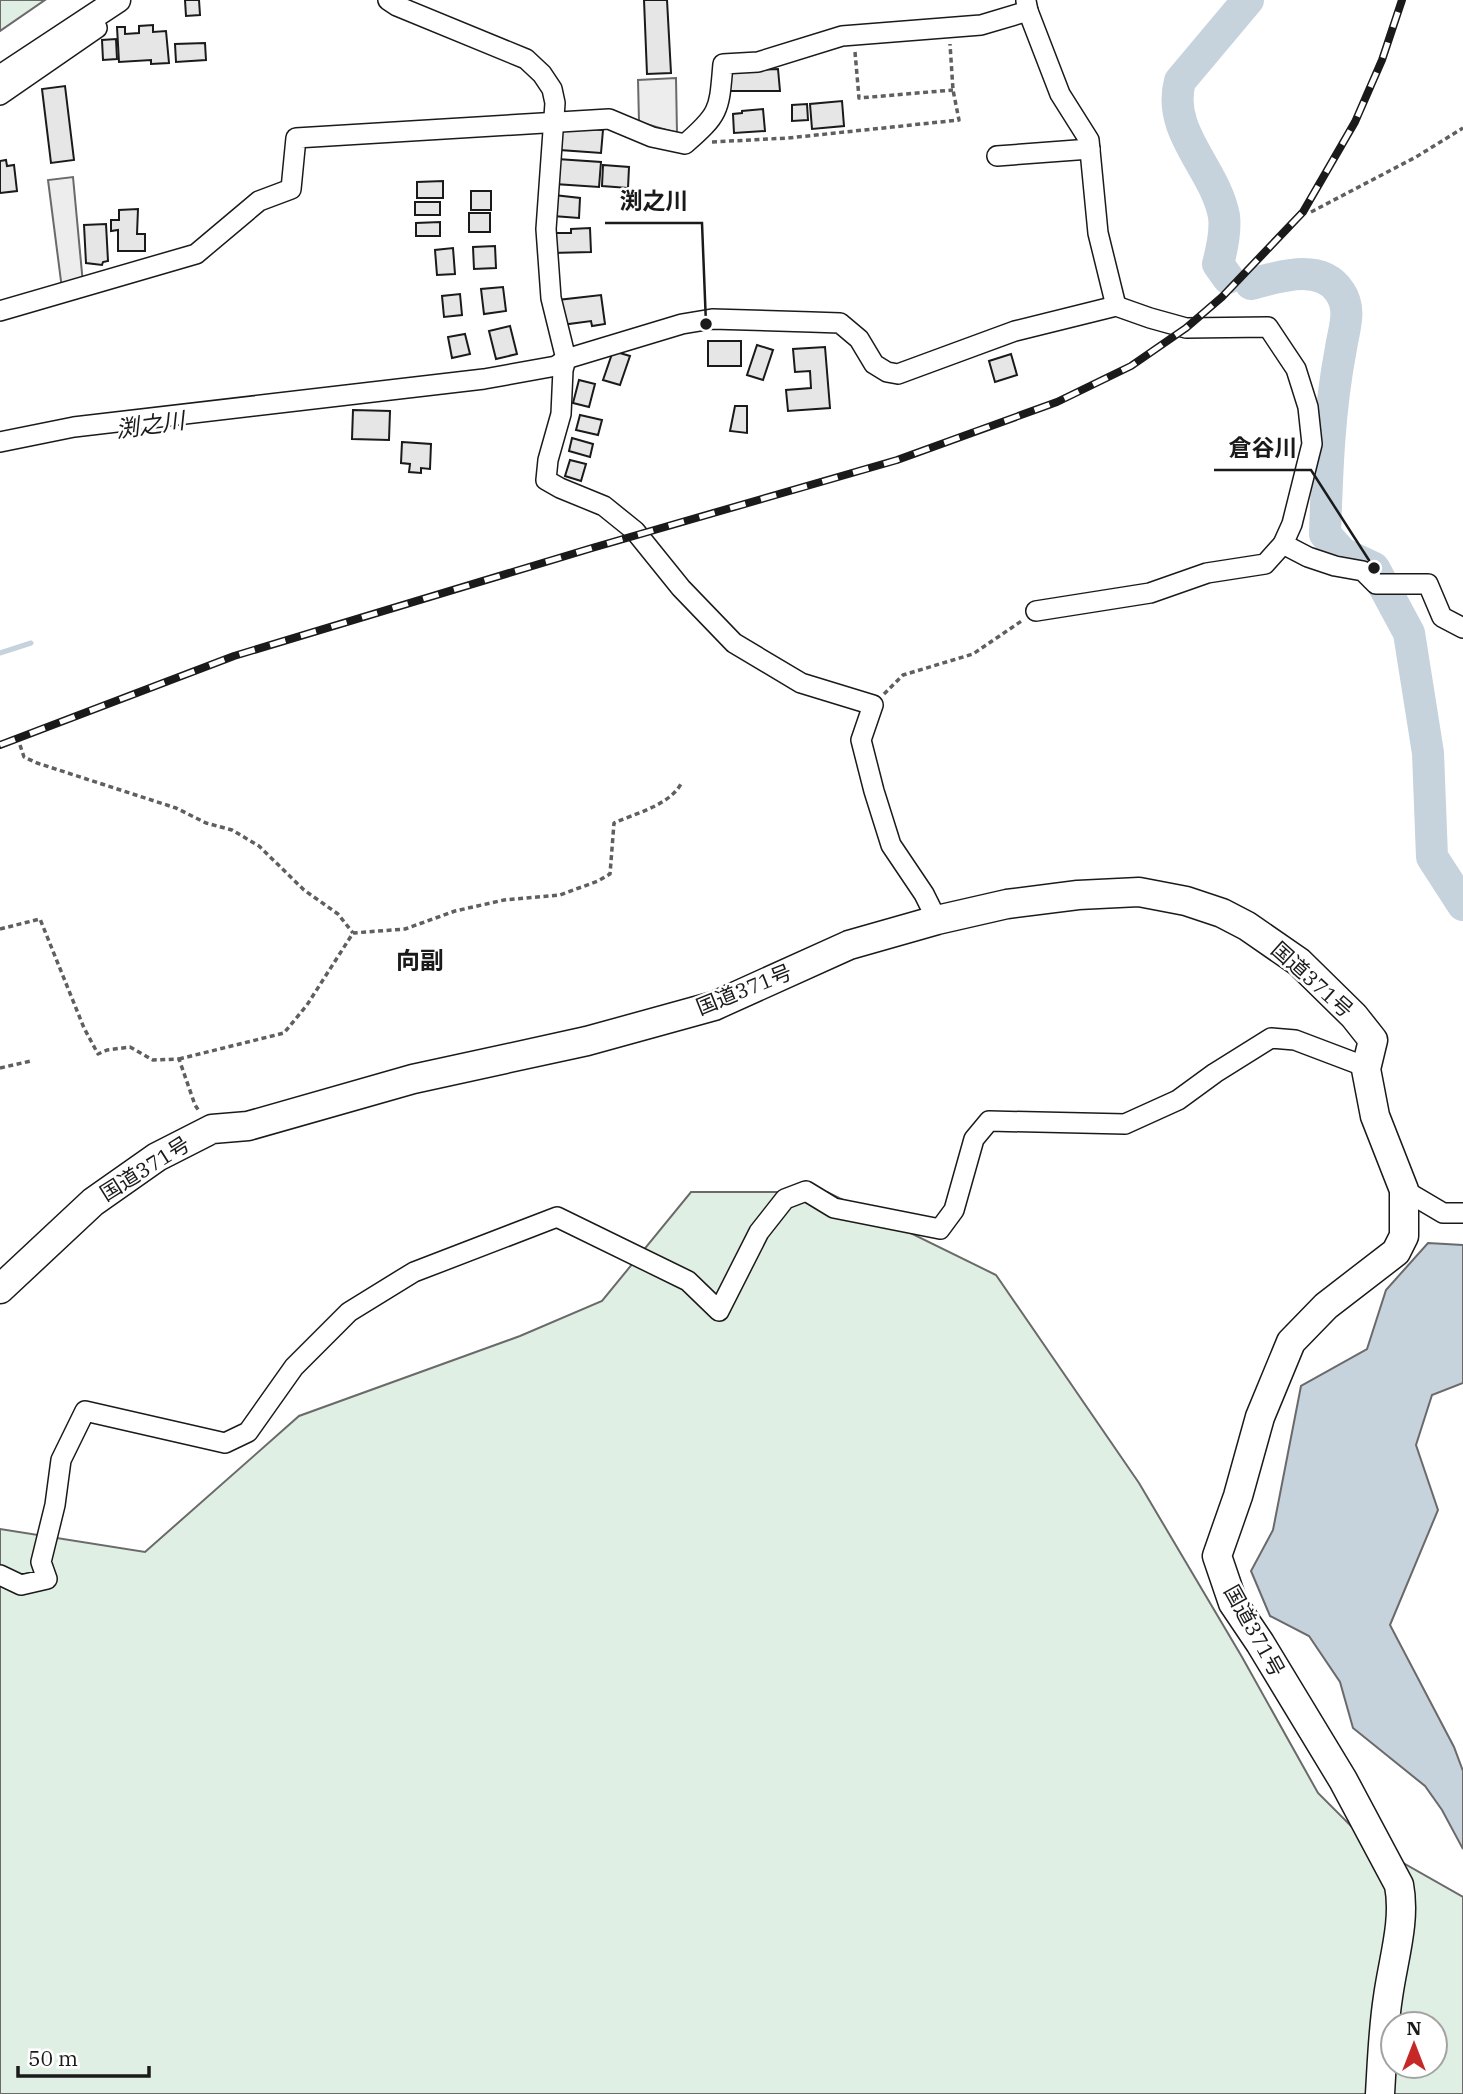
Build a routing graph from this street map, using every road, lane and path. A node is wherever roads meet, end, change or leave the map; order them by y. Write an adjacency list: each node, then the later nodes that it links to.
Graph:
1 (118, 0): 7 (main road)
2 (130, 0): 9 (street)
3 (388, 0): 10 (street)
4 (1027, 6): 5 (street); 13 (street)
5 (949, 28): 6 (street); 8 (path)
6 (853, 36): 8 (path); 12 (street)
7 (0, 78)
8 (953, 90): 12 (path)
9 (0, 95)
10 (554, 122): 12 (street); 17 (street); 18 (street)
11 (1463, 128): 15 (path)
12 (685, 144)
13 (1090, 149): 14 (street); 16 (street)
14 (997, 156)
15 (1311, 212)
16 (1116, 306): 18 (street); 20 (street)
17 (0, 311)
18 (566, 359): 19 (street); 23 (street)
19 (0, 442)
20 (1283, 544): 21 (street); 22 (street)
21 (1036, 611): 23 (path)
22 (1463, 628)
23 (873, 705): 26 (street)
24 (20, 745): 28 (path)
25 (681, 784): 28 (path)
26 (937, 920): 32 (highway, 国道371号); 33 (highway, 国道371号)
27 (0, 929): 29 (path)
28 (353, 933): 29 (path)
29 (178, 1059): 33 (path)
30 (31, 1060): 31 (path)
31 (0, 1068)
32 (1366, 1069): 34 (highway, 国道371号); 37 (street)
33 (212, 1129): 36 (highway, 国道371号)
34 (1404, 1190): 35 (street); 38 (highway, 国道371号)
35 (1463, 1213)
36 (0, 1289)
37 (0, 1575)
38 (1380, 2094)

